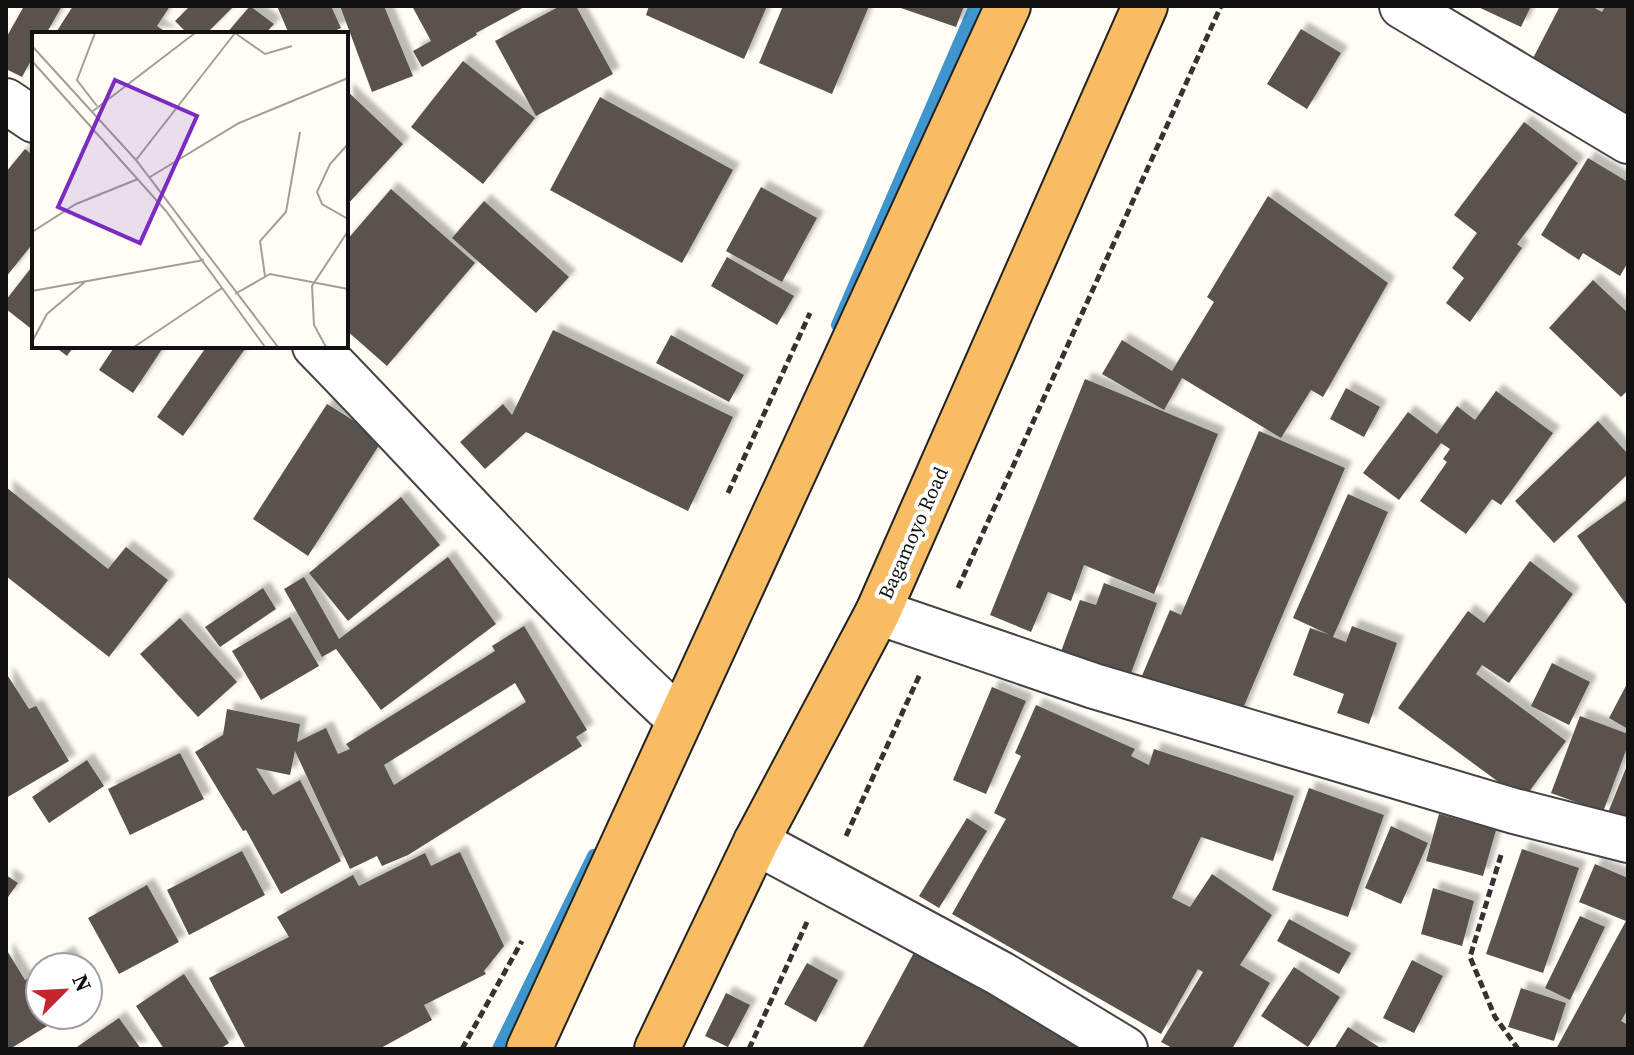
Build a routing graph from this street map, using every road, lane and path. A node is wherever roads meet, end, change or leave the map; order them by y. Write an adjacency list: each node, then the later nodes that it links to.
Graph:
1 (1008, 6): 11 (highway)
2 (1145, 6): 9 (highway, Bagamoyo Road)
3 (1221, 6): 10 (path)
4 (1402, 6): 7 (street)
5 (6, 101): 6 (street)
6 (32, 119)
7 (1628, 141)
8 (317, 348): 11 (street)
9 (878, 612): 10 (street); 14 (highway, Bagamoyo Road)
10 (939, 632): 12 (street); 15 (path)
11 (680, 720): 16 (highway)
12 (1514, 811): 13 (street); 20 (path)
13 (1628, 840)
14 (756, 842): 15 (street); 17 (highway, Bagamoyo Road)
15 (827, 880): 18 (path); 19 (street)
16 (529, 1049)
17 (657, 1049)
18 (749, 1049)
19 (1125, 1049)
20 (1518, 1049)

